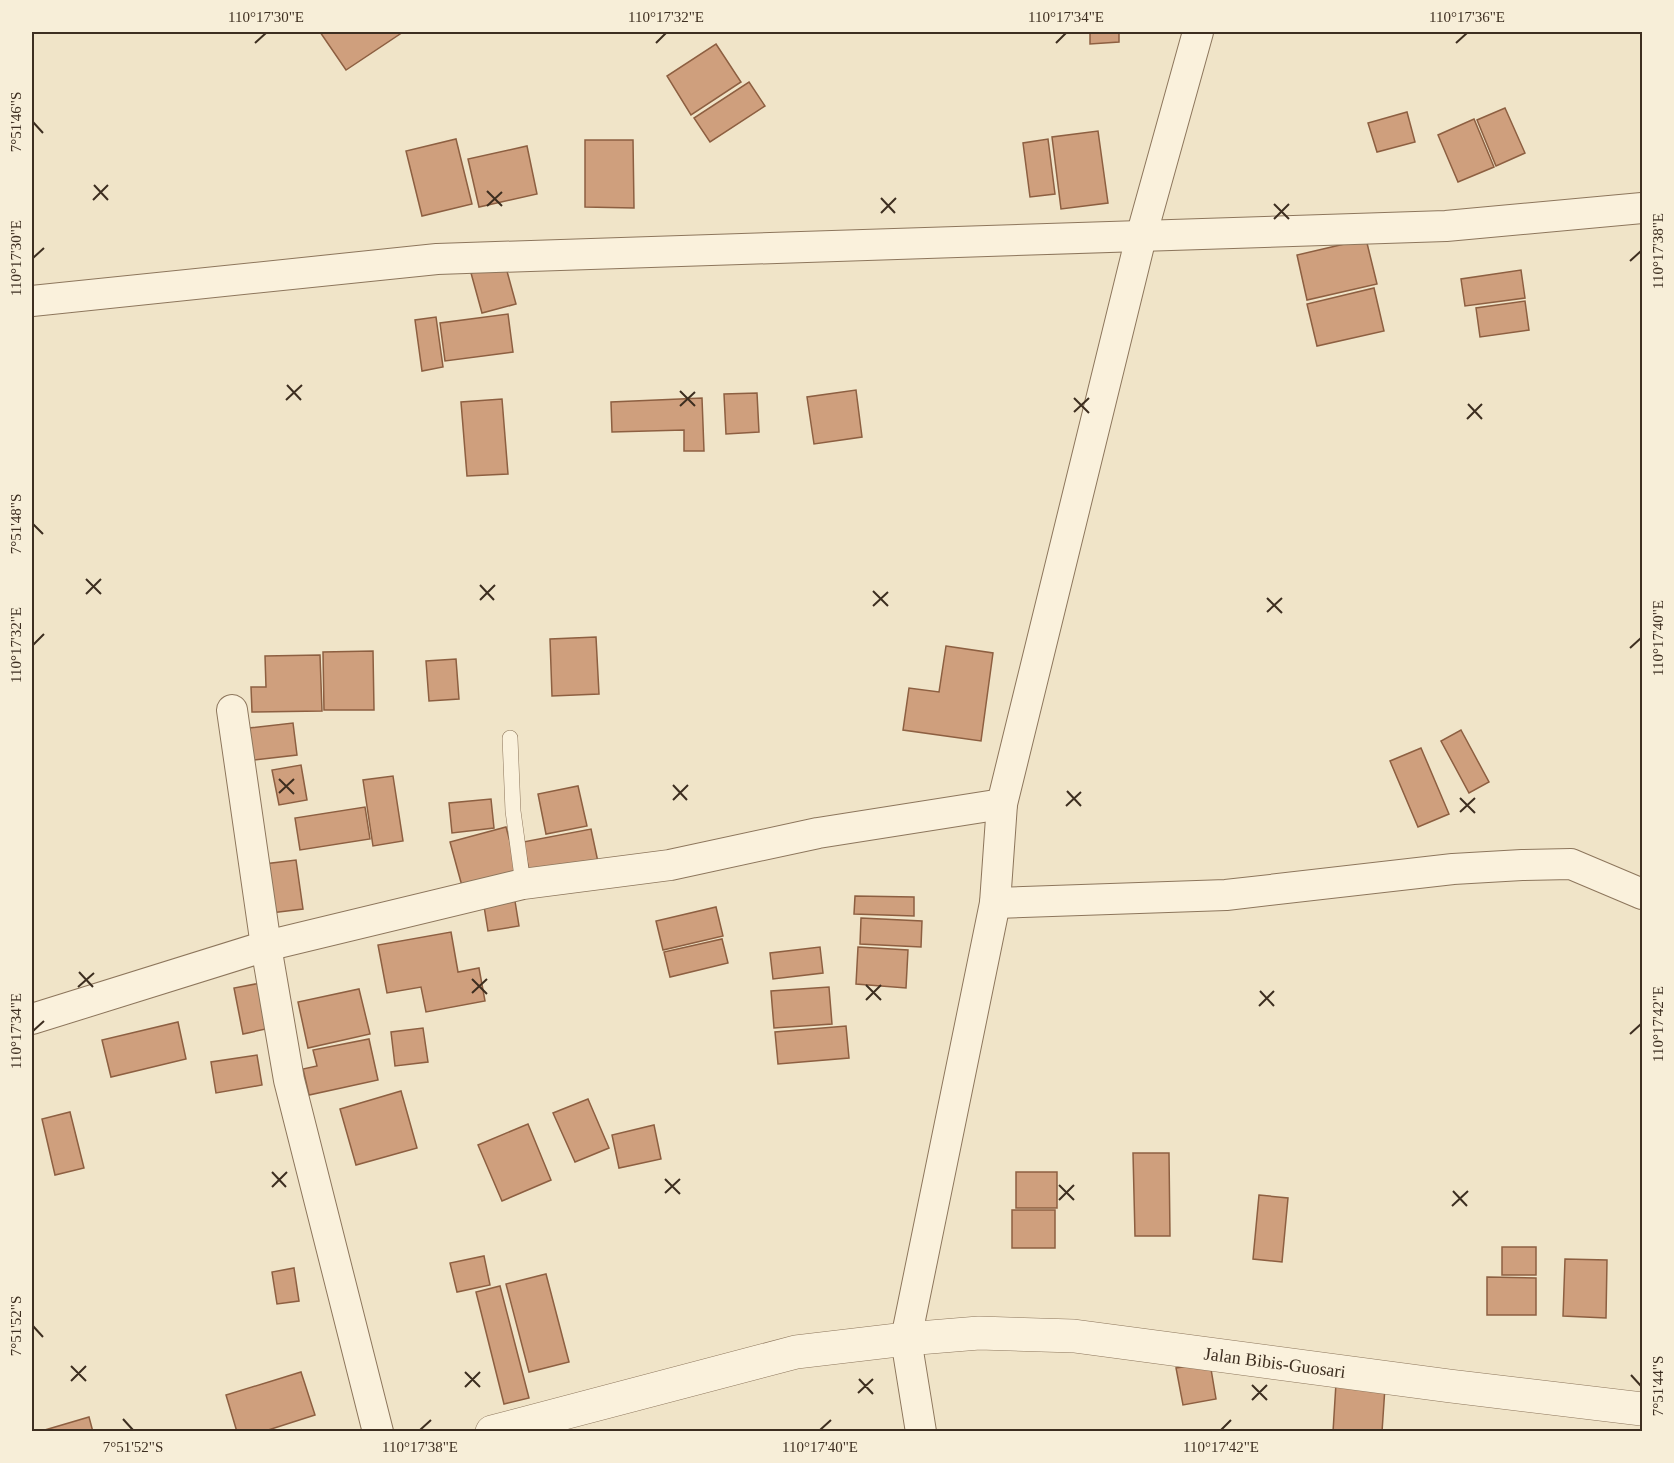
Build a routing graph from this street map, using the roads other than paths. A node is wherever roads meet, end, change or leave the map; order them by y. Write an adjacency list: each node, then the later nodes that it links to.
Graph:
1 (1198, 32): 3 (street)
2 (1642, 208): 3 (street)
3 (1141, 237): 4 (street); 7 (street)
4 (32, 301)
5 (232, 710): 11 (street)
6 (510, 738): 8 (lane)
7 (1002, 804): 8 (street); 10 (street)
8 (523, 884): 11 (street)
9 (1642, 894): 10 (street)
10 (995, 903): 13 (street)
11 (266, 946): 12 (street); 15 (street)
12 (32, 1019)
13 (906, 1339): 14 (street, Jalan Bibis-Guosari); 16 (street, Jalan Bibis-Guosari); 17 (street)
14 (1642, 1409)
15 (378, 1431)
16 (492, 1431)
17 (921, 1431)

